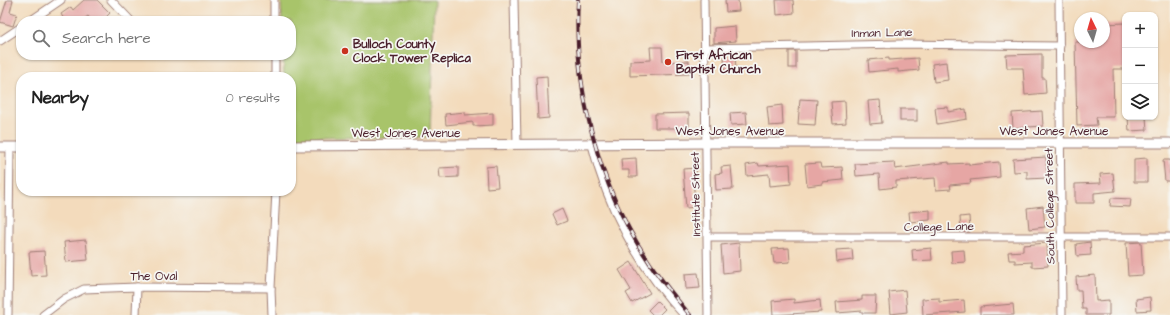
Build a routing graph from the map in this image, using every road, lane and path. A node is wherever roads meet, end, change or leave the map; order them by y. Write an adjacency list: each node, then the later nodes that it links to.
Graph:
1 (61, 0): 7 (street)
2 (111, 0): 8 (street)
3 (274, 0): 9 (street)
4 (514, 0): 19 (street)
5 (704, 0): 13 (street, Institute Street)
6 (1059, 0): 12 (street, South College Street)
7 (37, 16)
8 (126, 16)
9 (274, 16)
10 (16, 30): 11 (street)
11 (0, 41)
12 (1060, 46): 13 (street, Inman Lane); 17 (street, South College Street)
13 (705, 48): 16 (street, Institute Street)
14 (275, 60): 15 (street)
15 (275, 72)
16 (706, 143): 17 (street, West Jones Avenue); 20 (street, West Jones Avenue); 27 (street, Institute Street)
17 (1060, 143): 18 (street, West Jones Avenue); 26 (street, South College Street)
18 (1170, 143)
19 (517, 144): 20 (street, West Jones Avenue); 21 (street, West Jones Avenue)
20 (592, 145): 35 (street)
21 (296, 146)
22 (0, 147): 24 (street)
23 (16, 147): 24 (street)
24 (10, 148): 31 (street)
25 (276, 196): 30 (street)
26 (1061, 236): 27 (street, College Lane); 28 (street, College Lane); 37 (street, South College Street)
27 (708, 237): 36 (street, Institute Street)
28 (1170, 237)
29 (137, 287): 30 (street, The Oval); 32 (street, The Oval); 33 (street)
30 (272, 288): 34 (street)
31 (8, 315)
32 (43, 315)
33 (136, 315)
34 (272, 315)
35 (684, 315)
36 (708, 315)
37 (1062, 315)

